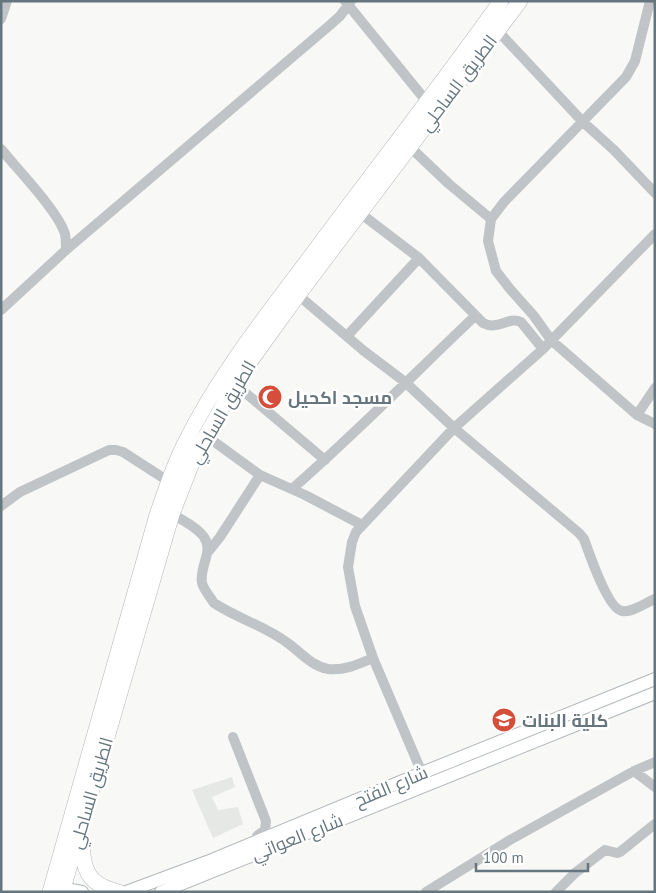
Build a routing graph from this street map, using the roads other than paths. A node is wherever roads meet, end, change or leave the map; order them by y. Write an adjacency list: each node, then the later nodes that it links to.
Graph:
1 (7, 1): 6 (street)
2 (501, 1): 8 (highway, الطريق الساحلي)
3 (520, 1): 7 (highway, الطريق الساحلي)
4 (650, 1): 9 (street)
5 (348, 3): 8 (street); 16 (street)
6 (1, 19)
7 (498, 31): 9 (street); 10 (highway, الطريق الساحلي)
8 (427, 102): 33 (highway, الطريق الساحلي)
9 (583, 122): 12 (street); 14 (street)
10 (410, 147): 13 (highway, الطريق الساحلي); 14 (street)
11 (1, 150): 16 (street)
12 (655, 193)
13 (360, 213): 17 (street); 18 (highway, الطريق الساحلي)
14 (490, 219): 22 (street)
15 (655, 234): 22 (street)
16 (66, 250): 19 (street)
17 (419, 258): 20 (street); 21 (street)
18 (298, 295): 21 (street); 25 (highway, الطريق الساحلي)
19 (3, 304)
20 (474, 316): 23 (street); 24 (street)
21 (347, 336): 24 (street)
22 (551, 340): 23 (street); 27 (street)
23 (543, 349): 29 (street)
24 (405, 382): 29 (street); 31 (street)
25 (235, 384): 30 (highway, الطريق الساحلي); 31 (street)
26 (655, 388): 27 (street)
27 (637, 415): 28 (street)
28 (655, 424)
29 (454, 428): 37 (street); 39 (street)
30 (205, 435): 32 (street); 36 (highway, الطريق الساحلي)
31 (325, 460): 34 (street)
32 (260, 475): 34 (street); 38 (street)
33 (168, 481): 35 (street); 53 (highway, الطريق الساحلي)
34 (292, 489): 37 (street)
35 (1, 506)
36 (172, 514): 38 (street); 51 (highway, الطريق الساحلي)
37 (362, 525): 40 (street)
38 (208, 552): 40 (street)
39 (655, 599)
40 (373, 658): 47 (street)
41 (655, 679): 43 (main road, شارع الفتح)
42 (655, 693): 43 (main road, شارع العواتي)
43 (579, 716): 47 (main road, شارع الفتح); 49 (main road, شارع العواتي)
44 (233, 737): 52 (street)
45 (655, 762): 46 (street)
46 (634, 771): 48 (street); 58 (street)
47 (422, 773): 49 (main road, شارع الفتح)
48 (655, 787)
49 (342, 812): 52 (main road, شارع الفتح); 57 (main road, شارع العواتي)
50 (655, 824): 59 (street)
51 (80, 828): 53 (highway, الطريق الساحلي); 55 (highway)
52 (256, 842): 56 (main road, شارع الفتح)
53 (57, 890): 54 (main road)
54 (82, 892)
55 (119, 892)
56 (126, 892)
57 (162, 892)
58 (426, 892)
59 (556, 892)

